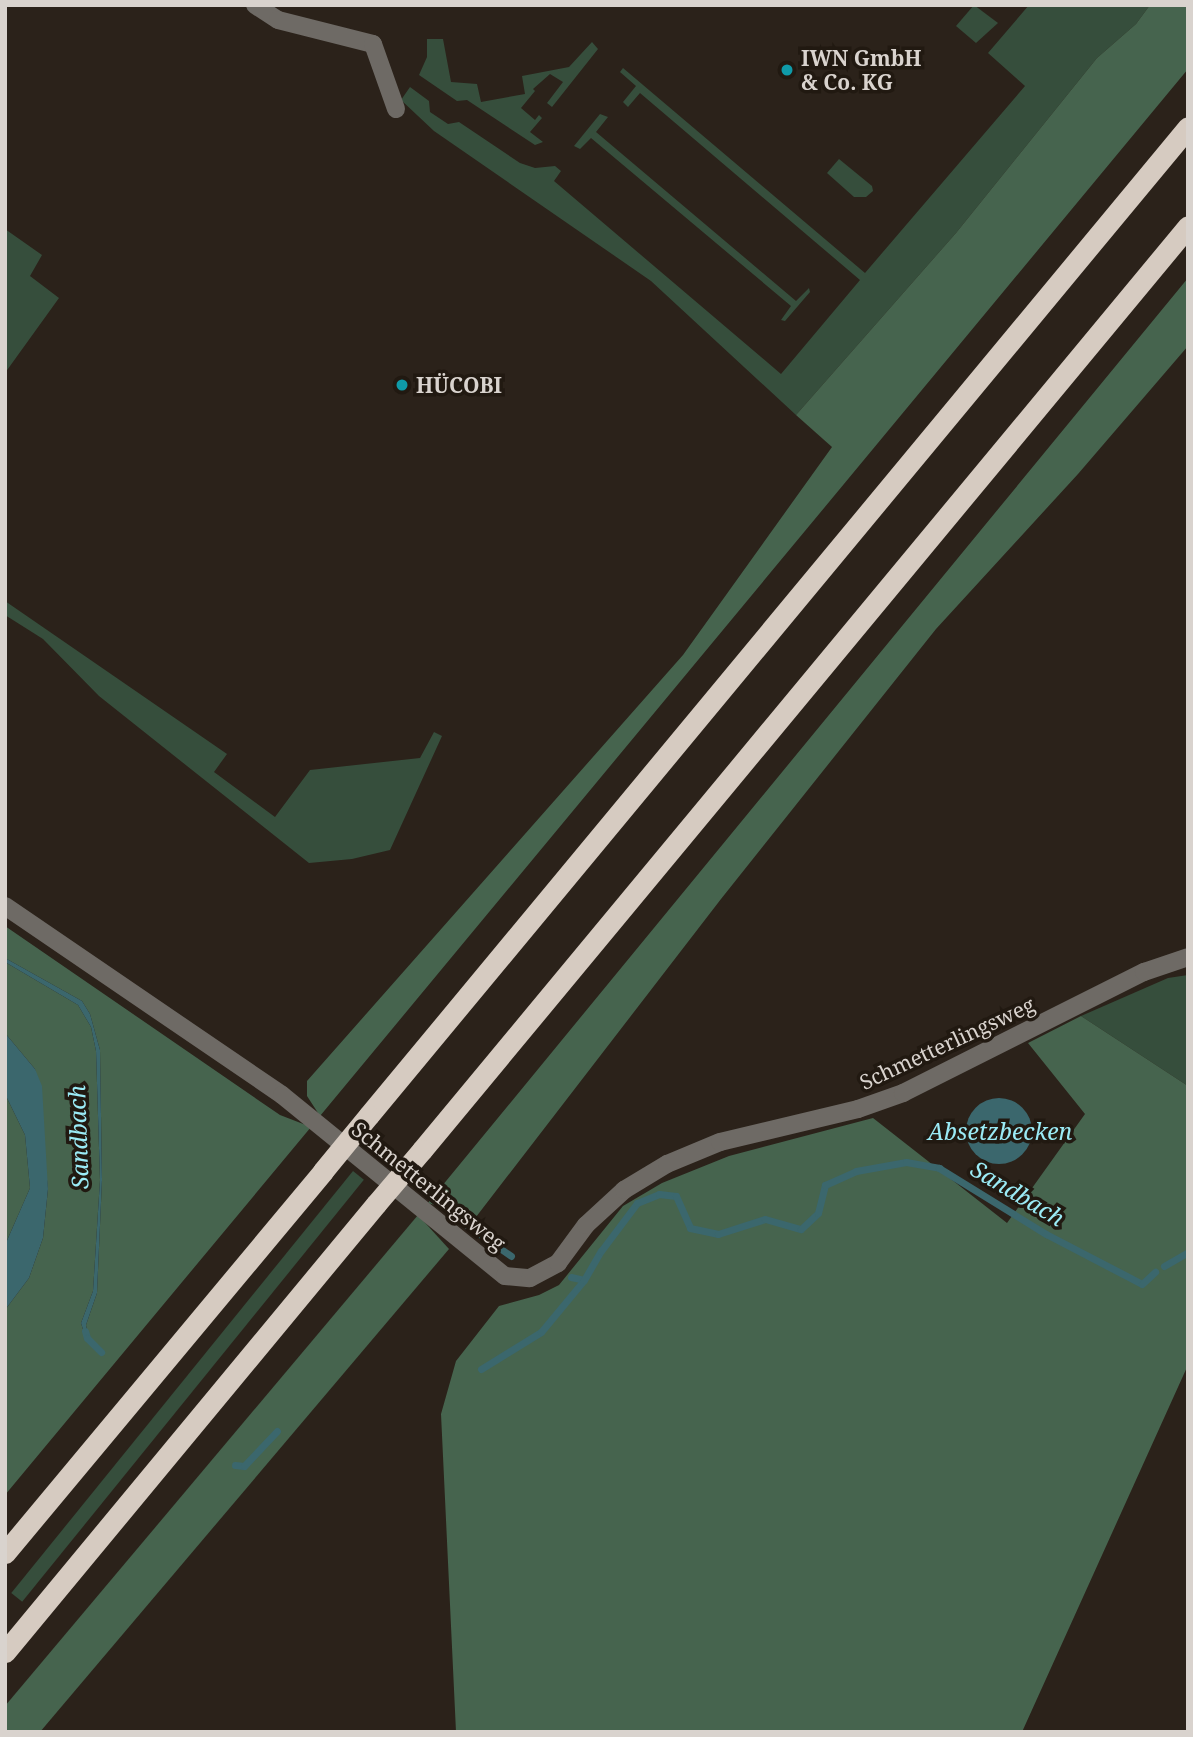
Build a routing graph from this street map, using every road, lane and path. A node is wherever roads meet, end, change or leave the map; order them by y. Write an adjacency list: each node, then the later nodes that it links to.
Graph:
1 (256, 5): 2 (street)
2 (396, 109)
3 (1188, 127): 7 (highway, bridge)
4 (1188, 226): 8 (highway, bridge)
5 (5, 906): 6 (street, Schmetterlingsweg)
6 (1188, 957)
7 (5, 1553)
8 (5, 1652)

